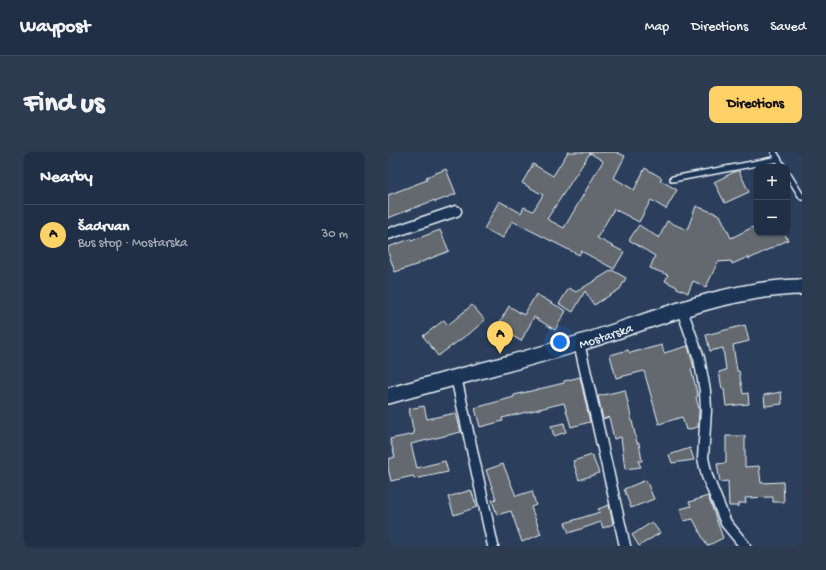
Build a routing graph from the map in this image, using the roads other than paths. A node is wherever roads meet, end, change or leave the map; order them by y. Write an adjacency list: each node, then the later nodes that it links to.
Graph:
1 (774, 152): 2 (lane)
2 (778, 159): 3 (lane); 5 (lane)
3 (781, 164)
4 (790, 178): 6 (lane)
5 (673, 179)
6 (802, 197)
7 (456, 211): 8 (street)
8 (388, 234)
9 (802, 287): 10 (main road, Mostarska)
10 (682, 310): 11 (main road, Mostarska); 16 (street)
11 (579, 343): 12 (main road, Mostarska); 15 (street)
12 (456, 377): 13 (main road, Mostarska); 14 (street)
13 (388, 396)
14 (493, 546)
15 (625, 546)
16 (745, 546)

